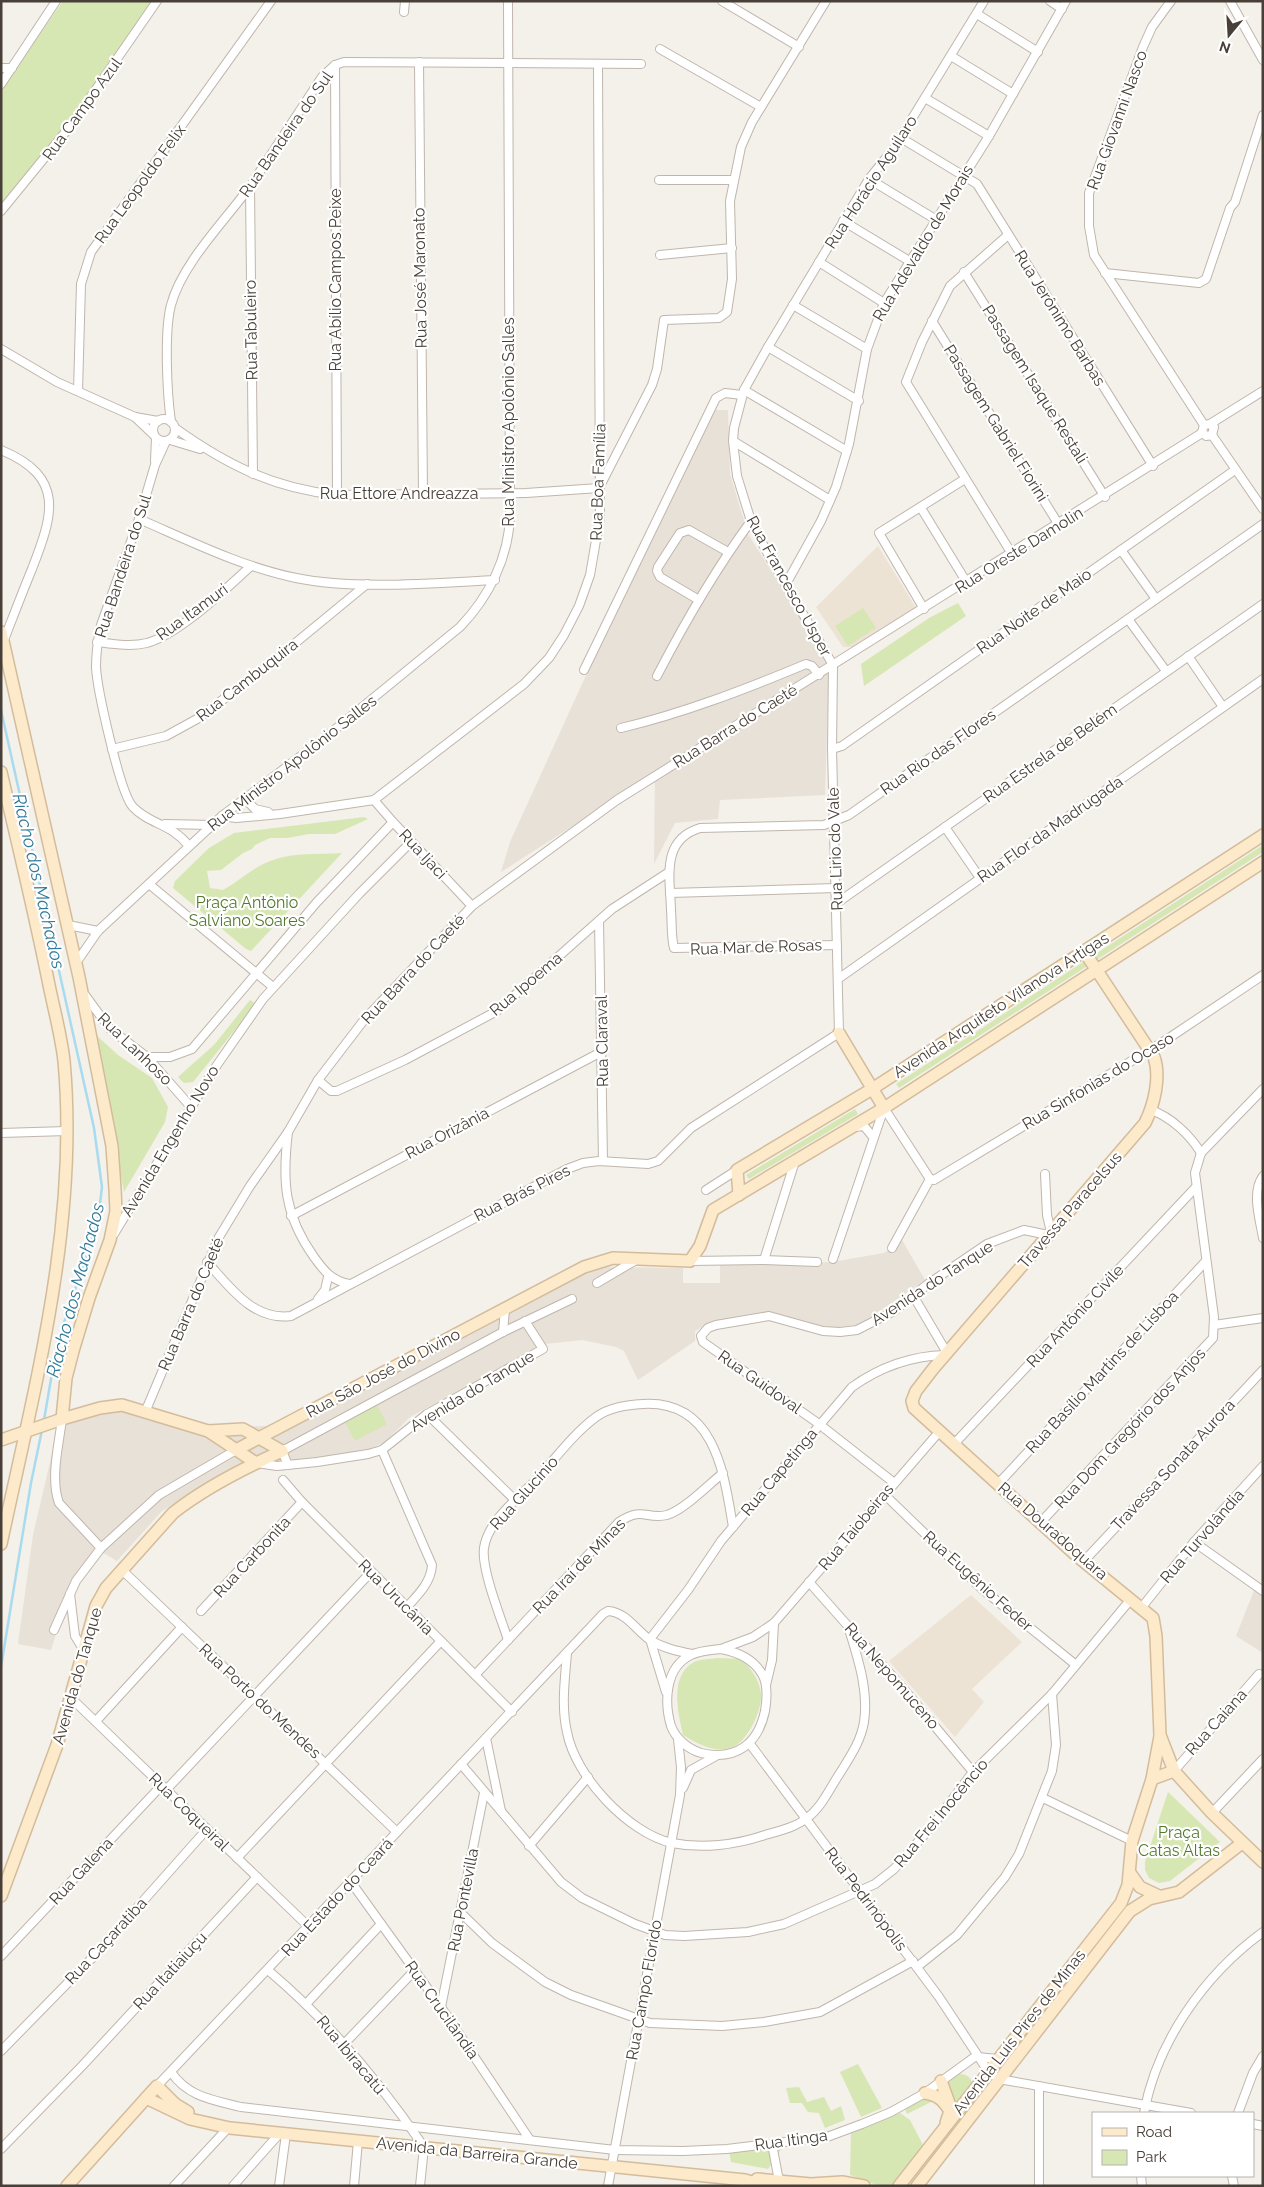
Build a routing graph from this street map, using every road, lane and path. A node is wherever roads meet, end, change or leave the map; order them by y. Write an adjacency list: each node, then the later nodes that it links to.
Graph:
1 (56, 1): 26 (street)
2 (157, 1): 39 (street, Rua Campo Azul)
3 (272, 1): 55 (street, Rua Leopoldo Felix)
4 (405, 1): 13 (street)
5 (508, 1): 21 (street, Rua Ministro Apolônio Salles)
6 (722, 1): 15 (street)
7 (826, 1): 15 (street)
8 (984, 1): 14 (street, Rua Horácio Aguilaro)
9 (1050, 1): 12 (street)
10 (1171, 1): 48 (street, Rua Giovanni Nasco)
11 (1230, 1): 19 (street)
12 (1064, 5): 17 (street, Rua Adevaldo de Morais)
13 (404, 12)
14 (977, 14): 17 (street); 18 (street, Rua Horácio Aguilaro)
15 (799, 47): 30 (street)
16 (660, 49): 30 (street)
17 (1038, 52): 28 (street, Rua Adevaldo de Morais)
18 (951, 56): 28 (street); 29 (street, Rua Horácio Aguilaro)
19 (1263, 60)
20 (419, 62): 21 (street, Rua Bandeira do Sul); 23 (street, Rua Bandeira do Sul); 76 (street, Rua José Maronato)
21 (508, 62): 24 (street, Rua Bandeira do Sul); 77 (street, Rua Ministro Apolônio Salles)
22 (641, 64): 24 (street, Rua Bandeira do Sul)
23 (335, 65): 38 (street, Rua Bandeira do Sul); 78 (street, Rua Abílio Campos Peixe)
24 (598, 65): 75 (street, Rua Boa Família)
25 (1, 68): 26 (street)
26 (12, 68): 27 (street)
27 (1, 84)
28 (1013, 94): 32 (street, Rua Adevaldo de Morais)
29 (925, 98): 32 (street); 33 (street, Rua Horácio Aguilaro)
30 (761, 107): 37 (street)
31 (1263, 115): 48 (street)
32 (989, 136): 34 (street, Rua Adevaldo de Morais)
33 (901, 138): 34 (street, Rua Jerônimo Barbas); 35 (street, Rua Horácio Aguilaro)
34 (963, 175): 40 (street, Rua Adevaldo de Morais); 42 (street, Rua Jerônimo Barbas)
35 (869, 179): 40 (street); 41 (street, Rua Horácio Aguilaro)
36 (659, 180): 37 (street)
37 (733, 180): 43 (street)
38 (250, 186): 58 (street, Rua Bandeira do Sul); 73 (street, Rua Tabuleiro)
39 (1, 212)
40 (935, 219): 46 (street, Rua Adevaldo de Morais)
41 (843, 221): 45 (street, Rua Horácio Aguilaro); 46 (street)
42 (1008, 235): 47 (street); 71 (street, Rua Jerônimo Barbas)
43 (732, 248): 44 (street); 75 (street)
44 (660, 255)
45 (819, 262): 49 (street); 50 (street, Rua Horácio Aguilaro)
46 (911, 262): 49 (street, Rua Adevaldo de Morais)
47 (964, 272): 51 (street); 79 (street, Passagem Isaque Restali)
48 (1106, 273): 63 (street, Rua Giovanni Nasco)
49 (884, 303): 54 (street, Rua Adevaldo de Morais)
50 (793, 305): 52 (street, Rua Horácio Aguilaro); 54 (street)
51 (932, 321): 74 (street); 86 (street, Passagem Gabriel Fiorini)
52 (768, 347): 57 (street, Rua Horácio Aguilaro); 59 (street)
53 (1, 349): 55 (street)
54 (867, 349): 59 (street, Rua Adevaldo de Morais)
55 (78, 391): 60 (street)
56 (1263, 391): 63 (street)
57 (743, 393): 66 (street, Rua Francesco Usper); 69 (street); 104 (street)
58 (168, 399): 61 (street, Rua Bandeira do Sul); 62 (street, Rua Bandeira do Sul)
59 (859, 401): 69 (street, Rua Adevaldo de Morais)
60 (135, 417): 61 (street); 64 (street)
61 (160, 421): 62 (street); 64 (street)
62 (173, 425): 65 (street); 68 (street, Rua Ettore Andreazza)
63 (1210, 428): 71 (street, Rua Oreste Damolin); 72 (street, Rua Giovanni Nasco)
64 (155, 436): 65 (street); 70 (street, Rua Bandeira do Sul)
65 (168, 441): 68 (street, Rua Ettore Andreazza); 70 (street, Rua Bandeira do Sul)
66 (733, 441): 80 (street); 84 (street, Rua Francesco Usper)
67 (1, 450): 100 (street)
68 (207, 451): 73 (street, Rua Ettore Andreazza)
69 (847, 451): 80 (street, Rua Adevaldo de Morais)
70 (155, 465): 83 (street, Rua Bandeira do Sul)
71 (1153, 466): 79 (street, Rua Oreste Damolin)
72 (1235, 470): 82 (street, Rua Giovanni Nasco); 87 (street, Rua Noite de Maio)
73 (253, 474): 78 (street, Rua Ettore Andreazza)
74 (965, 479): 81 (street); 89 (street)
75 (599, 488): 77 (street, Rua Ettore Andreazza); 115 (street, Rua Boa Família)
76 (423, 493): 77 (street, Rua Ettore Andreazza); 78 (street, Rua Ettore Andreazza)
77 (510, 493): 91 (street, Rua Ministro Apolônio Salles)
78 (337, 495)
79 (1105, 497): 86 (street, Rua Oreste Damolin)
80 (830, 500): 94 (street, Rua Adevaldo de Morais)
81 (921, 508): 92 (street); 98 (street)
82 (1263, 509)
83 (139, 520): 90 (street); 101 (street, Rua Bandeira do Sul)
84 (751, 521): 88 (street); 94 (street, Rua Francesco Usper)
85 (1263, 524): 95 (street, Rua Rio das Flores)
86 (1059, 525): 89 (street, Rua Oreste Damolin)
87 (1121, 550): 95 (street); 111 (street, Rua Noite de Maio)
88 (728, 552): 96 (street); 96 (street)
89 (1012, 554): 92 (street, Rua Oreste Damolin)
90 (251, 566): 93 (street); 101 (street, Rua Itamuri)
91 (494, 580): 93 (street); 114 (street, Rua Ministro Apolônio Salles)
92 (966, 583): 98 (street, Rua Oreste Damolin)
93 (367, 584): 112 (street, Rua Cambuquira)
94 (786, 584): 103 (street, Rua Francesco Usper)
95 (1156, 599): 99 (street, Rua Rio das Flores)
96 (699, 600): 107 (street)
97 (1263, 604): 102 (street, Rua Estrela de Belém)
98 (924, 610): 103 (street, Rua Oreste Damolin)
99 (1128, 619): 105 (street); 119 (street, Rua Rio das Flores)
100 (2, 637): 135 (main road)
101 (97, 642): 112 (street, Rua Bandeira do Sul)
102 (1188, 656): 105 (street, Rua Estrela de Belém); 109 (street)
103 (833, 665): 106 (street, Rua Barra do Caeté); 111 (street, Rua Lirio do Vale)
104 (584, 670)
105 (1166, 671): 122 (street, Rua Estrela de Belém)
106 (819, 675): 110 (street); 133 (street, Rua Barra do Caeté)
107 (657, 676)
108 (1263, 679): 109 (street, Rua Flor da Madrugada)
109 (1224, 707): 128 (street, Rua Flor da Madrugada)
110 (621, 728)
111 (832, 749): 119 (street, Rua Lirio do Vale)
112 (112, 750): 120 (street, Rua Bandeira do Sul)
113 (1, 772): 158 (main road)
114 (245, 798): 116 (street, Rua Boa Família); 117 (street, Rua Ministro Apolônio Salles)
115 (374, 800): 116 (street, Rua Boa Família); 118 (street, Rua Ijaci)
116 (280, 814): 117 (street, Rua Boa Família)
117 (222, 816): 121 (street, Rua Ministro Apolônio Salles)
118 (392, 822): 124 (street, Rua Ijaci); 142 (street, Avenida Engenho Novo)
119 (834, 822): 127 (street, Rua Rio das Flores); 130 (street, Rua Lirio do Vale)
120 (163, 824): 121 (street, Rua Bandeira do Sul); 125 (street, Rua Bandeira do Sul)
121 (212, 825): 125 (street, Rua Ministro Apolônio Salles)
122 (945, 827): 128 (street); 132 (street, Rua Estrela de Belém)
123 (1263, 835): 139 (main road, Avenida Arquiteto Vilanova Artigas)
124 (412, 842): 133 (street, Rua Ijaci); 145 (street, Avenida Engenho Novo)
125 (189, 846): 129 (street, Rua Ministro Apolônio Salles)
126 (1263, 862): 141 (main road, Avenida Arquiteto Vilanova Artigas)
127 (669, 872): 131 (street, Rua Rio das Flores); 134 (street, Rua Ipoema)
128 (980, 878): 144 (street, Rua Flor da Madrugada)
129 (148, 884): 136 (street, Rua Ministro Apolônio Salles); 142 (street)
130 (836, 888): 131 (street); 132 (street, Rua Lirio do Vale)
131 (670, 893): 138 (street, Rua Rio das Flores)
132 (837, 903): 137 (street, Rua Lirio do Vale)
133 (472, 906): 151 (street, Rua Barra do Caeté)
134 (600, 921): 149 (street, Rua Claraval); 151 (street, Rua Ipoema)
135 (68, 925): 136 (street); 140 (main road)
136 (98, 931): 140 (street, Rua Ministro Apolônio Salles)
137 (837, 944): 138 (street, Rua Mar de Rosas); 144 (street, Rua Lirio do Vale)
138 (674, 948)
139 (1084, 951): 141 (main road, Travessa Paracelsus); 153 (main road, Avenida Arquiteto Vilanova Artigas)
140 (76, 963): 146 (main road)
141 (1096, 970): 148 (main road, Travessa Paracelsus); 155 (main road, Avenida Arquiteto Vilanova Artigas)
142 (256, 975): 145 (street); 150 (street, Avenida Engenho Novo)
143 (1263, 975): 148 (street, Rua Sinfonias do Ocaso)
144 (838, 979): 147 (street, Rua Lirio do Vale)
145 (273, 987): 154 (street, Avenida Engenho Novo)
146 (82, 989): 150 (street, Rua Lanhoso); 177 (main road)
147 (840, 1033): 153 (main road); 164 (street, Rua Brás Pires)
148 (1149, 1050): 156 (main road, Travessa Paracelsus); 170 (street, Rua Sinfonias do Ocaso)
149 (602, 1051): 164 (street, Rua Claraval); 174 (street, Rua Orizânia)
150 (147, 1057): 154 (street, Rua Lanhoso)
151 (318, 1080): 159 (street, Rua Barra do Caeté)
152 (1263, 1089): 162 (street)
153 (872, 1090): 155 (main road); 167 (main road, Avenida Arquiteto Vilanova Artigas)
154 (191, 1107): 177 (street, Avenida Engenho Novo)
155 (884, 1108): 157 (main road, Avenida Arquiteto Vilanova Artigas); 161 (street); 170 (street)
156 (1152, 1110): 162 (street); 175 (main road, Travessa Paracelsus)
157 (852, 1127): 161 (street); 165 (main road, Avenida Arquiteto Vilanova Artigas)
158 (66, 1131): 160 (street); 205 (main road)
159 (288, 1132): 163 (street, Rua Barra do Caeté); 166 (street)
160 (1, 1133)
161 (873, 1137): 180 (street)
162 (1201, 1153): 171 (street, Rua Dom Gregório dos Anjos)
163 (272, 1155): 166 (street); 184 (street, Rua Barra do Caeté)
164 (603, 1161): 188 (street, Rua Brás Pires)
165 (795, 1161): 173 (main road, Avenida Arquiteto Vilanova Artigas); 181 (street)
166 (284, 1165): 174 (street)
167 (737, 1170): 172 (street, Avenida Arquiteto Vilanova Artigas); 173 (main road)
168 (1045, 1174): 175 (street)
169 (1263, 1176): 176 (street)
170 (930, 1179): 178 (street)
171 (1196, 1187): 183 (street, Rua Dom Gregório dos Anjos); 209 (street, Rua Antônio Civile)
172 (706, 1190)
173 (739, 1195): 182 (main road, Avenida Arquiteto Vilanova Artigas)
174 (291, 1216): 186 (street)
175 (1050, 1233): 189 (street, Avenida do Tanque); 198 (main road, Travessa Paracelsus)
176 (1263, 1238)
177 (110, 1240): 202 (main road, Avenida Engenho Novo)
178 (892, 1248)
179 (639, 1259): 182 (main road, Rua São José do Divino); 187 (street); 192 (main road, Rua São José do Divino)
180 (832, 1259)
181 (764, 1260): 182 (street); 185 (street)
182 (690, 1261)
183 (1206, 1261): 195 (street, Rua Dom Gregório dos Anjos); 219 (street, Rua Basílio Martins de Lisboa)
184 (207, 1262): 191 (street, Rua Brás Pires); 200 (street, Rua Barra do Caeté)
185 (817, 1262)
186 (328, 1277): 188 (street); 191 (street)
187 (597, 1283)
188 (349, 1284): 191 (street, Rua Brás Pires)
189 (914, 1297): 197 (street, Avenida do Tanque); 198 (street)
190 (572, 1299): 194 (street, Rua São José do Divino)
191 (316, 1303)
192 (505, 1309): 196 (street); 207 (main road, Rua São José do Divino)
193 (1263, 1318): 195 (street)
194 (525, 1321): 196 (street, Rua São José do Divino); 201 (street, Avenida do Tanque)
195 (1214, 1325): 223 (street, Rua Dom Gregório dos Anjos)
196 (503, 1332): 212 (street, Rua São José do Divino)
197 (701, 1336): 203 (street, Rua Guidoval)
198 (946, 1354): 203 (street, Rua Capetinga); 206 (main road, Rua Douradoquara)
199 (1263, 1370): 228 (street, Travessa Sonata Aurora)
200 (146, 1410): 202 (main road); 204 (main road)
201 (426, 1414): 211 (street, Avenida do Tanque); 221 (street)
202 (60, 1419): 205 (main road); 227 (street, Avenida Engenho Novo)
203 (819, 1424): 218 (street, Rua Guidoval); 224 (street, Rua Capetinga)
204 (208, 1431): 207 (main road); 210 (main road)
205 (25, 1432): 208 (main road); 226 (main road)
206 (939, 1432): 209 (main road, Rua Douradoquara); 218 (street, Rua Taiobeiras)
207 (261, 1438): 210 (main road, Rua São José do Divino); 212 (main road)
208 (1, 1440)
209 (954, 1444): 219 (main road, Rua Douradoquara)
210 (236, 1450): 213 (main road); 227 (street, Avenida do Tanque)
211 (382, 1450): 214 (street, Avenida do Tanque); 235 (street)
212 (282, 1451): 213 (main road, Rua São José do Divino); 214 (street)
213 (256, 1463): 214 (street, Avenida do Tanque); 229 (main road, Avenida do Tanque)
214 (288, 1465)
215 (1263, 1466): 225 (street, Rua Turvolândia)
216 (723, 1473): 221 (street, Rua Glucínio); 224 (street, Rua Glucínio); 243 (street, Rua Iraí de Minas)
217 (283, 1480): 222 (street, Rua Urucânia)
218 (893, 1482): 220 (street, Rua Taiobeiras)
219 (998, 1484): 223 (main road, Rua Douradoquara)
220 (884, 1494): 231 (street, Rua Taiobeiras); 249 (street, Rua Eugênio Feder)
221 (516, 1500): 243 (street, Rua Glucínio)
222 (302, 1502): 230 (street, Rua Urucânia); 237 (street, Rua Carbonita)
223 (1041, 1522): 228 (main road, Rua Douradoquara)
224 (733, 1527): 242 (street, Rua Capetinga)
225 (1194, 1542): 232 (street); 236 (street, Rua Turvolândia)
226 (1, 1544)
227 (101, 1548): 233 (street, Avenida do Tanque)
228 (1084, 1561): 234 (main road, Rua Douradoquara)
229 (122, 1570): 240 (street, Rua Porto do Mendes); 246 (main road, Avenida do Tanque)
230 (371, 1572): 235 (street, Rua Urucânia); 254 (street, Rua Galena)
231 (809, 1582): 238 (street, Rua Taiobeiras); 239 (street, Rua Nepomuceno)
232 (1263, 1591)
233 (70, 1594): 241 (street, Avenida do Tanque); 246 (street)
234 (1131, 1599): 236 (main road, Rua Douradoquara); 249 (street, Rua Frei Inocêncio)
235 (407, 1607): 244 (street, Rua Urucânia)
236 (1142, 1607): 259 (main road, Rua Douradoquara)
237 (201, 1611)
238 (774, 1623): 245 (street, Rua Taiobeiras); 252 (street)
239 (848, 1626): 268 (street, Rua Nepomuceno); 277 (street)
240 (182, 1627): 254 (street, Rua Porto do Mendes); 258 (street)
241 (54, 1630)
242 (650, 1639): 247 (street, Rua Estado do Ceará); 248 (street); 256 (street)
243 (508, 1640): 251 (street, Rua Iraí de Minas)
244 (441, 1641): 251 (street, Rua Urucânia); 265 (street)
245 (721, 1648): 248 (street); 252 (street)
246 (83, 1649): 255 (main road, Avenida do Tanque)
247 (567, 1653): 257 (street, Rua Estado do Ceará); 269 (street)
248 (692, 1654): 256 (street)
249 (1076, 1665): 253 (street, Rua Frei Inocêncio)
250 (1259, 1674): 267 (street, Rua Caiana)
251 (475, 1675): 257 (street, Rua Urucânia)
252 (766, 1687): 262 (street)
253 (1052, 1694): 268 (street, Rua Frei Inocêncio); 274 (street)
254 (254, 1695): 265 (street, Rua Porto do Mendes); 271 (street, Rua Galena)
255 (70, 1697): 258 (street, Rua Coqueiral); 290 (main road, Avenida do Tanque)
256 (667, 1697): 261 (street)
257 (512, 1712): 260 (street, Rua Estado do Ceará)
258 (96, 1722): 271 (street, Rua Coqueiral)
259 (1160, 1735): 267 (main road, Rua Douradoquara); 270 (main road, Rua Douradoquara)
260 (486, 1738): 266 (street, Rua Estado do Ceará); 275 (street, Rua Frei Inocêncio)
261 (678, 1739): 263 (street); 273 (street, Rua Campo Florido)
262 (750, 1744): 263 (street); 277 (street, Rua Pedrinópolis)
263 (716, 1756): 273 (street, Rua Campo Florido)
264 (1263, 1758): 276 (street)
265 (326, 1763): 279 (street, Rua Porto do Mendes); 284 (street)
266 (461, 1764): 272 (street, Rua Frei Inocêncio); 279 (street, Rua Estado do Ceará)
267 (1174, 1771): 270 (main road); 276 (main road)
268 (973, 1772): 289 (street, Rua Frei Inocêncio)
269 (588, 1777): 281 (street); 283 (street)
270 (1152, 1779): 280 (main road)
271 (164, 1788): 278 (street, Rua Coqueiral); 297 (street, Rua Galena)
272 (484, 1793): 275 (street, Rua Frei Inocêncio); 292 (street, Rua Pontevilla)
273 (680, 1795): 281 (street, Rua Campo Florido)
274 (1043, 1798): 280 (street); 298 (street)
275 (502, 1813): 283 (street, Rua Frei Inocêncio)
276 (1212, 1813): 282 (main road)
277 (806, 1819): 281 (street); 289 (street, Rua Pedrinópolis)
278 (207, 1829): 284 (street, Rua Coqueiral); 305 (street, Rua Caçaratiba)
279 (397, 1832): 288 (street, Rua Estado do Ceará)
280 (1132, 1841): 286 (main road)
281 (671, 1842): 295 (street, Rua Campo Florido)
282 (1242, 1843): 285 (main road); 291 (main road)
283 (529, 1846): 295 (street, Rua Frei Inocêncio)
284 (237, 1858): 287 (street, Rua Coqueiral)
285 (1262, 1861)
286 (1130, 1873): 291 (main road); 308 (main road, Avenida Luís Pires de Minas)
287 (257, 1877): 294 (street, Rua Coqueiral); 332 (street, Rua Itatiaiuçu)
288 (351, 1882): 293 (street, Rua Crucilândia); 294 (street, Rua Estado do Ceará)
289 (859, 1891): 295 (street, Rua Frei Inocêncio); 298 (street, Rua Pedrinópolis)
290 (1, 1896)
291 (1160, 1896): 309 (main road, Avenida Luís Pires de Minas)
292 (460, 1912): 302 (street, Rua Pontevilla); 303 (street)
293 (381, 1924): 299 (street, Rua Crucilândia); 301 (street)
294 (309, 1927): 300 (street, Rua Estado do Ceará)
295 (655, 1932): 303 (street, Rua Campo Florido)
296 (1263, 1932): 320 (street)
297 (1, 1956)
298 (915, 1964): 303 (street); 306 (street, Rua Pedrinópolis)
299 (414, 1970): 302 (street, Rua Crucilândia); 304 (street)
300 (268, 1971): 301 (street, Rua Ibiracatú); 311 (street, Rua Estado do Ceará)
301 (306, 2003): 304 (street, Rua Ibiracatú)
302 (442, 2007): 328 (street, Rua Crucilândia)
303 (639, 2020): 333 (street, Rua Campo Florido)
304 (345, 2042): 326 (street, Rua Ibiracatú)
305 (1, 2051)
306 (976, 2056): 308 (street); 310 (street, Rua Pedrinópolis); 313 (street, Rua Itinga)
307 (1263, 2056): 322 (street)
308 (997, 2059): 310 (main road, Avenida Luís Pires de Minas)
309 (1006, 2069): 312 (main road, Avenida Luís Pires de Minas); 314 (street)
310 (988, 2071): 312 (street, Rua Pedrinópolis); 319 (main road, Avenida Luís Pires de Minas)
311 (171, 2072): 315 (street, Rua Estado do Ceará); 326 (street, Avenida da Barreira Grande)
312 (999, 2079): 314 (street); 347 (main road, Avenida Luís Pires de Minas)
313 (941, 2081): 317 (street, Rua Itinga); 319 (main road)
314 (1024, 2082): 316 (street)
315 (157, 2086): 318 (main road, Rua Estado do Ceará); 323 (main road, Avenida da Barreira Grande)
316 (1039, 2086): 320 (street); 348 (street)
317 (925, 2093): 324 (main road); 330 (street, Rua Itinga)
318 (146, 2098): 323 (main road, Avenida da Barreira Grande); 338 (main road, Rua Estado do Ceará)
319 (958, 2108): 324 (main road, Avenida Luís Pires de Minas)
320 (1144, 2109): 321 (street)
321 (1178, 2112)
322 (1238, 2112)
323 (209, 2124): 325 (main road, Avenida da Barreira Grande)
324 (945, 2126): 346 (main road, Avenida Luís Pires de Minas)
325 (228, 2128): 327 (main road, Avenida da Barreira Grande); 339 (street)
326 (412, 2128): 328 (street, Avenida da Barreira Grande); 331 (street, Rua Ibiracatú)
327 (283, 2134): 329 (main road, Avenida da Barreira Grande); 340 (street); 341 (street)
328 (530, 2140): 333 (street, Avenida da Barreira Grande)
329 (358, 2141): 331 (main road, Avenida da Barreira Grande); 342 (street)
330 (772, 2144): 333 (street, Rua Itinga); 336 (street)
331 (424, 2147): 334 (main road, Avenida da Barreira Grande); 343 (street)
332 (1, 2149)
333 (615, 2150): 334 (street, Rua Campo Florido)
334 (611, 2167): 335 (main road, Avenida da Barreira Grande); 344 (street, Rua Campo Florido)
335 (745, 2180): 336 (main road, Avenida da Barreira Grande); 345 (main road, Avenida da Barreira Grande)
336 (779, 2181): 337 (main road, Avenida da Barreira Grande)
337 (861, 2185)
338 (67, 2186)
339 (174, 2186)
340 (233, 2186)
341 (279, 2186)
342 (354, 2186)
343 (420, 2186)
344 (608, 2186)
345 (766, 2186)
346 (899, 2186)
347 (917, 2186)
348 (1039, 2186)

